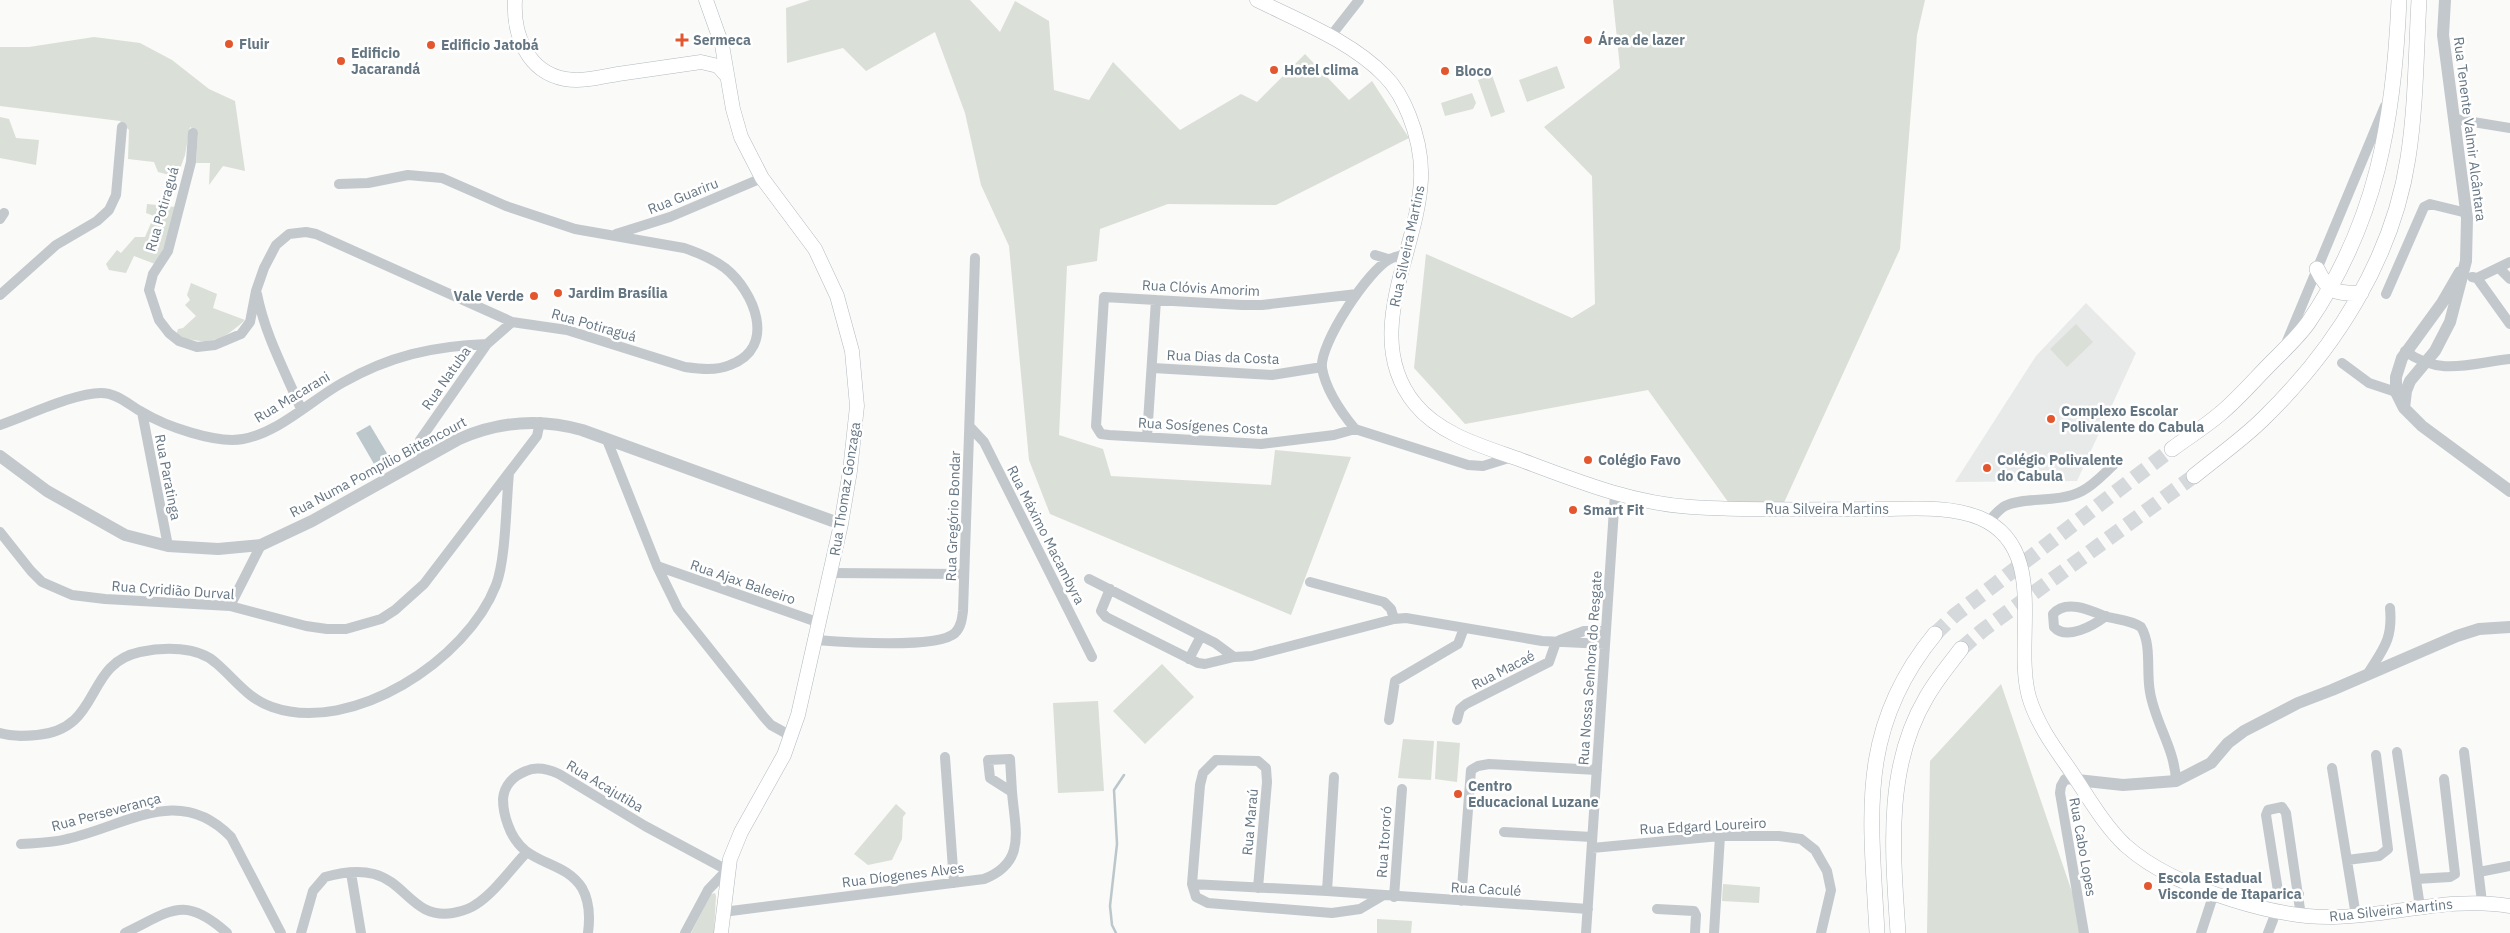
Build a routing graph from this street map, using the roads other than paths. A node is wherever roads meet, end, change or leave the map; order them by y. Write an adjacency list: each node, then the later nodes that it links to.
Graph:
1 (514, 0): 10 (main road)
2 (706, 0): 8 (main road, Rua Thomaz Gonzaga)
3 (1257, 0): 9 (main road, Rua Silveira Martins)
4 (1359, 0): 9 (street)
5 (2399, 0): 12 (main road)
6 (2419, 0): 33 (main road)
7 (2445, 0): 13 (street, Rua Tenente Valmir Alcântara)
8 (717, 35): 10 (main road); 11 (main road, Rua Thomaz Gonzaga)
9 (1330, 37): 21 (main road, Rua Silveira Martins)
10 (702, 62): 11 (main road)
11 (726, 75): 17 (main road, Rua Thomaz Gonzaga)
12 (2394, 86): 27 (street); 31 (main road)
13 (2455, 119): 15 (street); 19 (street, Rua Tenente Valmir Alcântara)
14 (122, 127): 36 (street)
15 (2510, 128)
16 (193, 133): 32 (street, Rua Potiraguá)
17 (762, 178): 20 (street, Rua Guariru); 69 (main road, Rua Thomaz Gonzaga)
18 (339, 184): 20 (street, Rua Potiraguá)
19 (2466, 213): 28 (street, Rua Tenente Valmir Alcântara); 35 (street)
20 (613, 235): 38 (street, Rua Potiraguá)
21 (1405, 254): 24 (street); 61 (main road, Rua Silveira Martins)
22 (1375, 255): 24 (street)
23 (975, 258): 55 (street, Rua Gregório Bondar)
24 (1388, 259): 34 (street)
25 (2510, 262): 26 (street)
26 (2499, 268): 29 (street); 30 (street)
27 (2316, 269): 31 (main road); 41 (street)
28 (2461, 275): 29 (street); 42 (street, Rua Tenente Valmir Alcântara); 45 (street, Rua Tenente Valmir Alcântara)
29 (2477, 278): 39 (street)
30 (2510, 280)
31 (2329, 289): 33 (main road); 41 (main road)
32 (256, 291): 38 (street, Rua Potiraguá); 50 (street)
33 (2361, 293): 65 (main road)
34 (1357, 294): 37 (street, Rua Clóvis Amorim); 46 (street)
35 (2386, 294)
36 (0, 295)
37 (1156, 300): 47 (street); 52 (street, Rua Clóvis Amorim)
38 (512, 322): 40 (street, Rua Natuba)
39 (2510, 324)
40 (487, 344): 50 (street, Rua Macarani); 62 (street, Rua Natuba)
41 (2282, 351): 59 (main road)
42 (2405, 351): 45 (street); 48 (street, Rua Tenente Valmir Alcântara)
43 (2510, 360): 45 (street)
44 (2342, 363): 48 (street)
45 (2424, 364): 49 (street, Rua Tenente Valmir Alcântara)
46 (1322, 367): 47 (street, Rua Dias da Costa); 56 (street)
47 (1152, 368): 57 (street)
48 (2396, 392): 49 (street)
49 (2404, 408): 66 (street)
50 (301, 409): 51 (street, Rua Macarani)
51 (142, 412): 54 (street, Rua Macarani); 72 (street, Rua Paratinga)
52 (1097, 413): 57 (street, Rua Sosígenes Costa)
53 (540, 422): 58 (street, Rua Numa Pompílio Bittencourt); 62 (street, Rua Numa Pompílio Bittencourt); 64 (street, Rua Cyridião Durval)
54 (0, 425)
55 (970, 428): 75 (street, Rua Gregório Bondar); 93 (street, Rua Máximo Macambyra)
56 (1355, 429): 57 (street, Rua Sosígenes Costa); 61 (street)
57 (1147, 437)
58 (607, 440): 69 (street, Rua Numa Pompílio Bittencourt); 73 (street)
59 (2172, 449)
60 (0, 456): 72 (street, Rua Numa Pompílio Bittencourt)
61 (1512, 457): 67 (main road, Rua Silveira Martins)
62 (422, 460): 71 (street, Rua Numa Pompílio Bittencourt)
63 (2118, 461): 68 (street)
64 (509, 473): 79 (street, Rua Cyridião Durval); 99 (street)
65 (2194, 476)
66 (2510, 491)
67 (1615, 494): 68 (main road, Rua Silveira Martins); 86 (street, Rua Nossa Senhora do Resgate)
68 (1988, 522): 109 (main road, Rua Silveira Martins)
69 (841, 524): 74 (main road, Rua Thomaz Gonzaga)
70 (0, 532): 79 (street, Rua Cyridião Durval)
71 (261, 545): 72 (street, Rua Numa Pompílio Bittencourt); 79 (street)
72 (168, 546)
73 (657, 566): 83 (street, Rua Ajax Baleeiro); 100 (street)
74 (831, 573): 75 (street); 83 (main road, Rua Thomaz Gonzaga)
75 (964, 574): 89 (street, Rua Gregório Bondar)
76 (1089, 579): 78 (street)
77 (1310, 582): 82 (street)
78 (1110, 589): 88 (street); 95 (street)
79 (230, 606)
80 (2390, 608): 96 (street)
81 (2106, 616): 110 (street)
82 (1394, 620): 85 (street); 94 (street)
83 (820, 623): 89 (main road, Rua Thomaz Gonzaga)
84 (2510, 627): 96 (street)
85 (1464, 628): 90 (street); 97 (street)
86 (1606, 631): 90 (street); 91 (street, Rua Nossa Senhora do Resgate)
87 (1936, 634): 154 (main road)
88 (1201, 636): 94 (street); 95 (street)
89 (816, 640): 100 (main road, Rua Thomaz Gonzaga)
90 (1556, 642): 91 (street); 98 (street, Rua Macaé)
91 (1605, 644): 106 (street, Rua Nossa Senhora do Resgate)
92 (1962, 649): 155 (main road)
93 (1092, 657)
94 (1234, 657): 95 (street)
95 (1189, 659)
96 (2366, 675): 110 (street)
97 (1389, 720)
98 (1457, 720)
99 (0, 733)
100 (791, 736): 120 (main road, Rua Thomaz Gonzaga)
101 (2396, 752): 123 (street)
102 (2464, 752): 121 (street)
103 (2376, 756): 118 (street)
104 (945, 757): 124 (street)
105 (2332, 768): 118 (street)
106 (1597, 770): 115 (street, Rua Nossa Senhora do Resgate); 132 (street)
107 (1334, 776): 127 (street)
108 (2444, 779): 123 (street)
109 (2077, 780): 110 (street); 128 (main road, Rua Silveira Martins); 156 (street, Rua Cabo Lopes)
110 (2176, 782)
111 (1402, 789): 131 (street, Rua Itororó)
112 (1012, 792): 124 (street, Rua Díogenes Alves)
113 (1504, 832): 115 (street, Rua Edgard Loureiro)
114 (1720, 836): 115 (street, Rua Edgard Loureiro); 152 (street); 153 (street, Rua Edgard Loureiro)
115 (1592, 842): 136 (street, Rua Nossa Senhora do Resgate)
116 (21, 844): 144 (street, Rua Perseverança)
117 (526, 853): 120 (street, Rua Acajutiba); 122 (street); 147 (street)
118 (2347, 860): 140 (street)
119 (2510, 866): 121 (street)
120 (727, 870): 138 (main road, Rua Thomaz Gonzaga); 148 (street)
121 (2479, 872): 133 (street)
122 (351, 873): 145 (street); 146 (street)
123 (2416, 880): 135 (street)
124 (954, 883): 138 (street, Rua Díogenes Alves)
125 (1192, 884): 126 (street, Rua Caculé); 126 (street, Rua Maraú); 130 (street)
126 (1258, 888): 127 (street, Rua Caculé)
127 (1327, 891): 130 (street, Rua Caculé)
128 (2214, 893): 139 (main road, Rua Silveira Martins); 157 (street)
129 (2299, 894): 129 (street); 139 (street)
130 (1382, 896): 131 (street, Rua Caculé)
131 (1394, 897): 132 (street, Rua Caculé)
132 (1461, 901): 136 (street, Rua Caculé)
133 (2482, 902): 134 (main road, Rua Silveira Martins); 135 (main road, Rua Silveira Martins)
134 (2510, 906)
135 (2420, 907): 140 (main road, Rua Silveira Martins)
136 (1588, 908): 150 (street, Rua Nossa Senhora do Resgate)
137 (1657, 909): 151 (street)
138 (723, 912): 149 (main road, Rua Thomaz Gonzaga)
139 (2302, 916): 140 (main road, Rua Silveira Martins)
140 (2356, 916)
141 (2272, 920): 158 (street)
142 (125, 933): 143 (street)
143 (227, 933)
144 (280, 933)
145 (301, 933)
146 (361, 933)
147 (588, 933)
148 (685, 933)
149 (721, 933)
150 (1586, 933)
151 (1695, 933)
152 (1714, 933)
153 (1821, 933)
154 (1877, 933)
155 (1898, 933)
156 (2084, 933)
157 (2201, 933)
158 (2268, 933)

